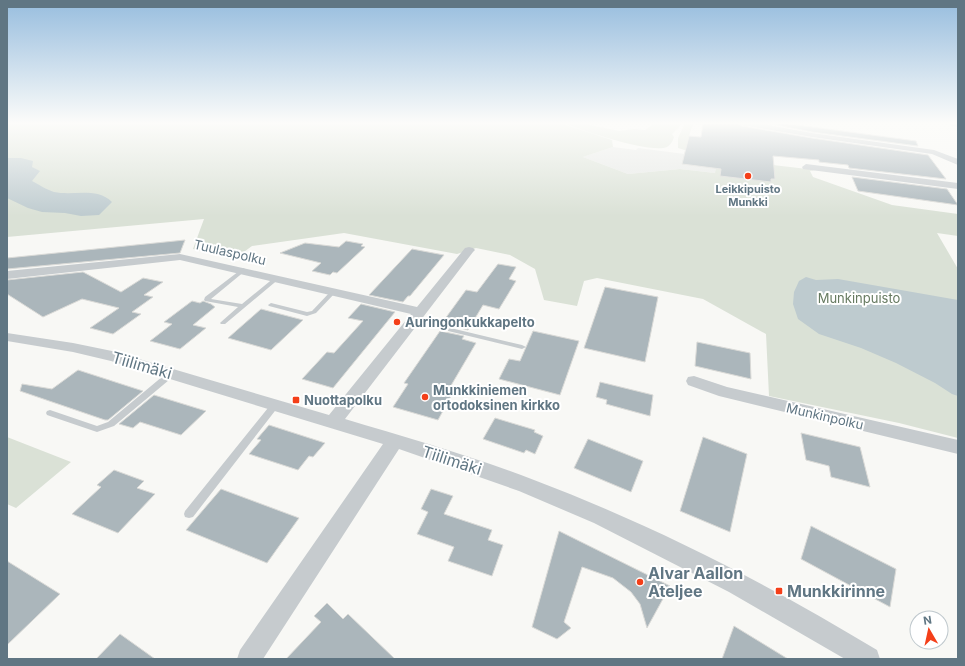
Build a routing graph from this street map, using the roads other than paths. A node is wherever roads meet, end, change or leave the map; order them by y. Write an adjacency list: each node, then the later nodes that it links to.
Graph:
1 (939, 154): 2 (street)
2 (958, 162)
3 (806, 167): 4 (street)
4 (958, 186)
5 (469, 250): 12 (street)
6 (243, 270): 7 (street, Tuulaspolku); 8 (street, Tuulaspolku); 11 (lane)
7 (7, 275)
8 (278, 278): 9 (street, Tuulaspolku); 11 (lane)
9 (333, 292): 10 (lane); 12 (street, Tuulaspolku)
10 (271, 304)
11 (243, 306): 13 (lane)
12 (416, 317): 15 (lane); 20 (street)
13 (223, 323)
14 (7, 337): 16 (street, Tiilimäki)
15 (522, 347)
16 (172, 373): 18 (street, Tiilimäki); 19 (lane)
17 (694, 381): 22 (street, Munkinpolku)
18 (275, 405): 20 (street, Tiilimäki); 23 (lane)
19 (50, 414)
20 (334, 422): 21 (street, Tiilimäki)
21 (394, 442): 24 (street); 25 (street, Tiilimäki)
22 (958, 446)
23 (189, 514)
24 (249, 659)
25 (868, 659)

